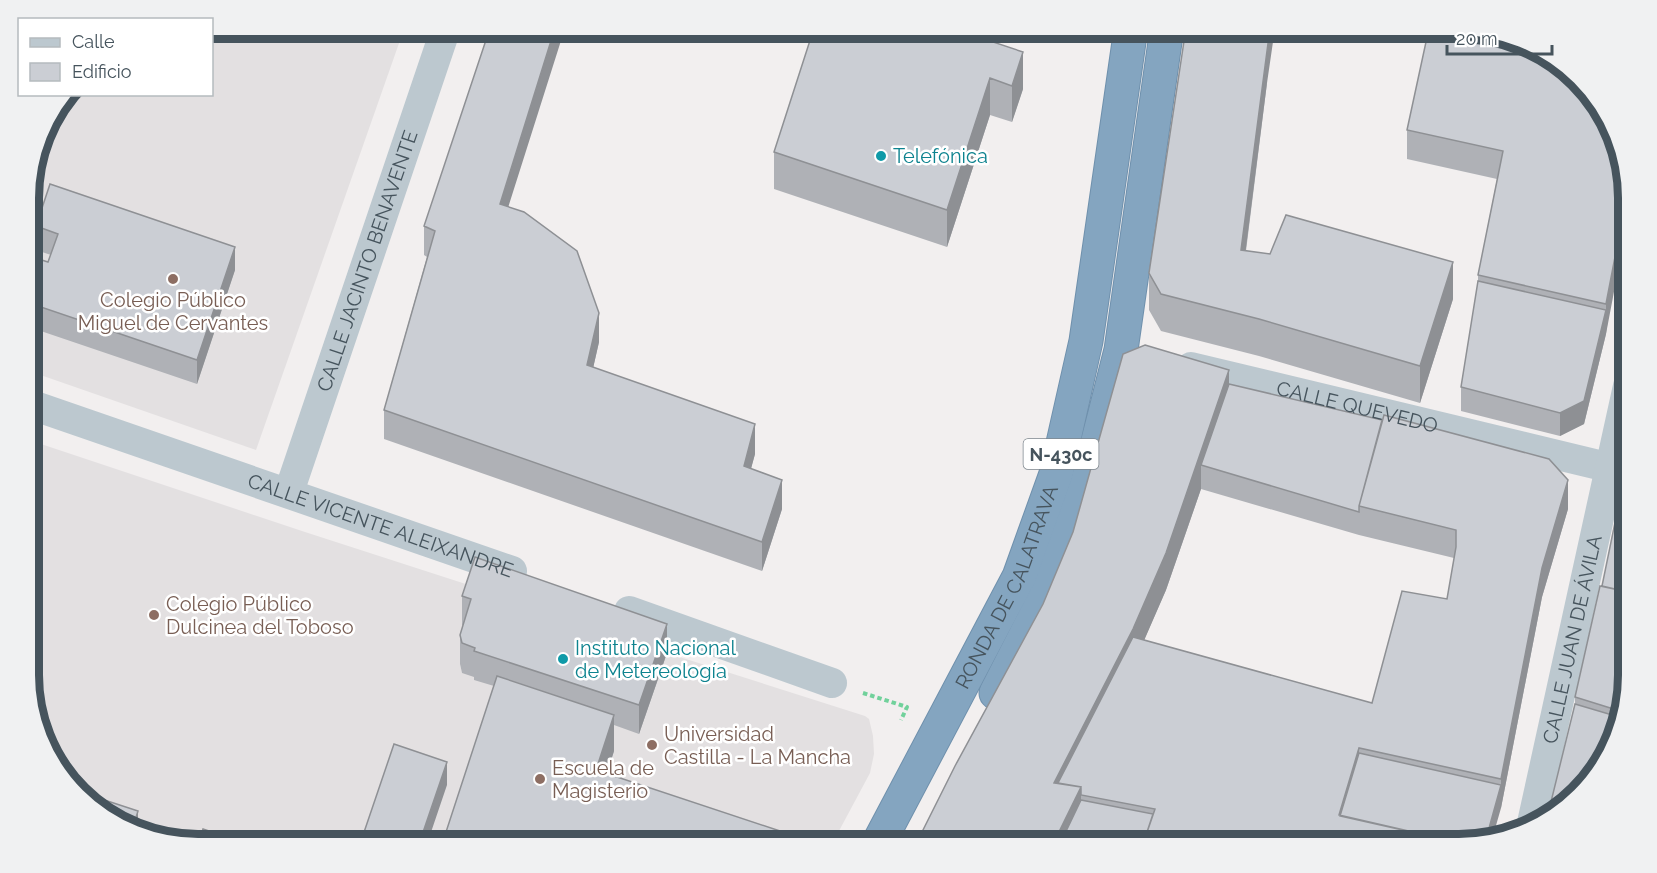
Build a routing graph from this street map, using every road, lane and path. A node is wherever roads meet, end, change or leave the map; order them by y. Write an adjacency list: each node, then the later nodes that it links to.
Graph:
1 (442, 39): 9 (street, CALLE JACINTO BENAVENTE)
2 (1129, 39): 4 (highway, RONDA DE CALATRAVA / N-430c)
3 (1166, 39): 5 (highway, RONDA DE CALATRAVA / N-430c)
4 (1086, 341): 5 (street, CALLE QUEVEDO); 16 (highway, RONDA DE CALATRAVA / N-430c)
5 (1144, 356): 7 (street, CALLE QUEVEDO); 13 (highway, RONDA DE CALATRAVA / N-430c)
6 (39, 407): 9 (street, CALLE VICENTE ALEIXANDRE)
7 (1618, 469)
8 (1618, 473): 15 (street, CALLE JUAN DE ÁVILA)
9 (289, 492): 10 (street, CALLE VICENTE ALEIXANDRE)
10 (538, 580)
11 (606, 604): 12 (street)
12 (832, 683): 14 (path)
13 (985, 715)
14 (898, 728)
15 (1534, 815)
16 (883, 834)

